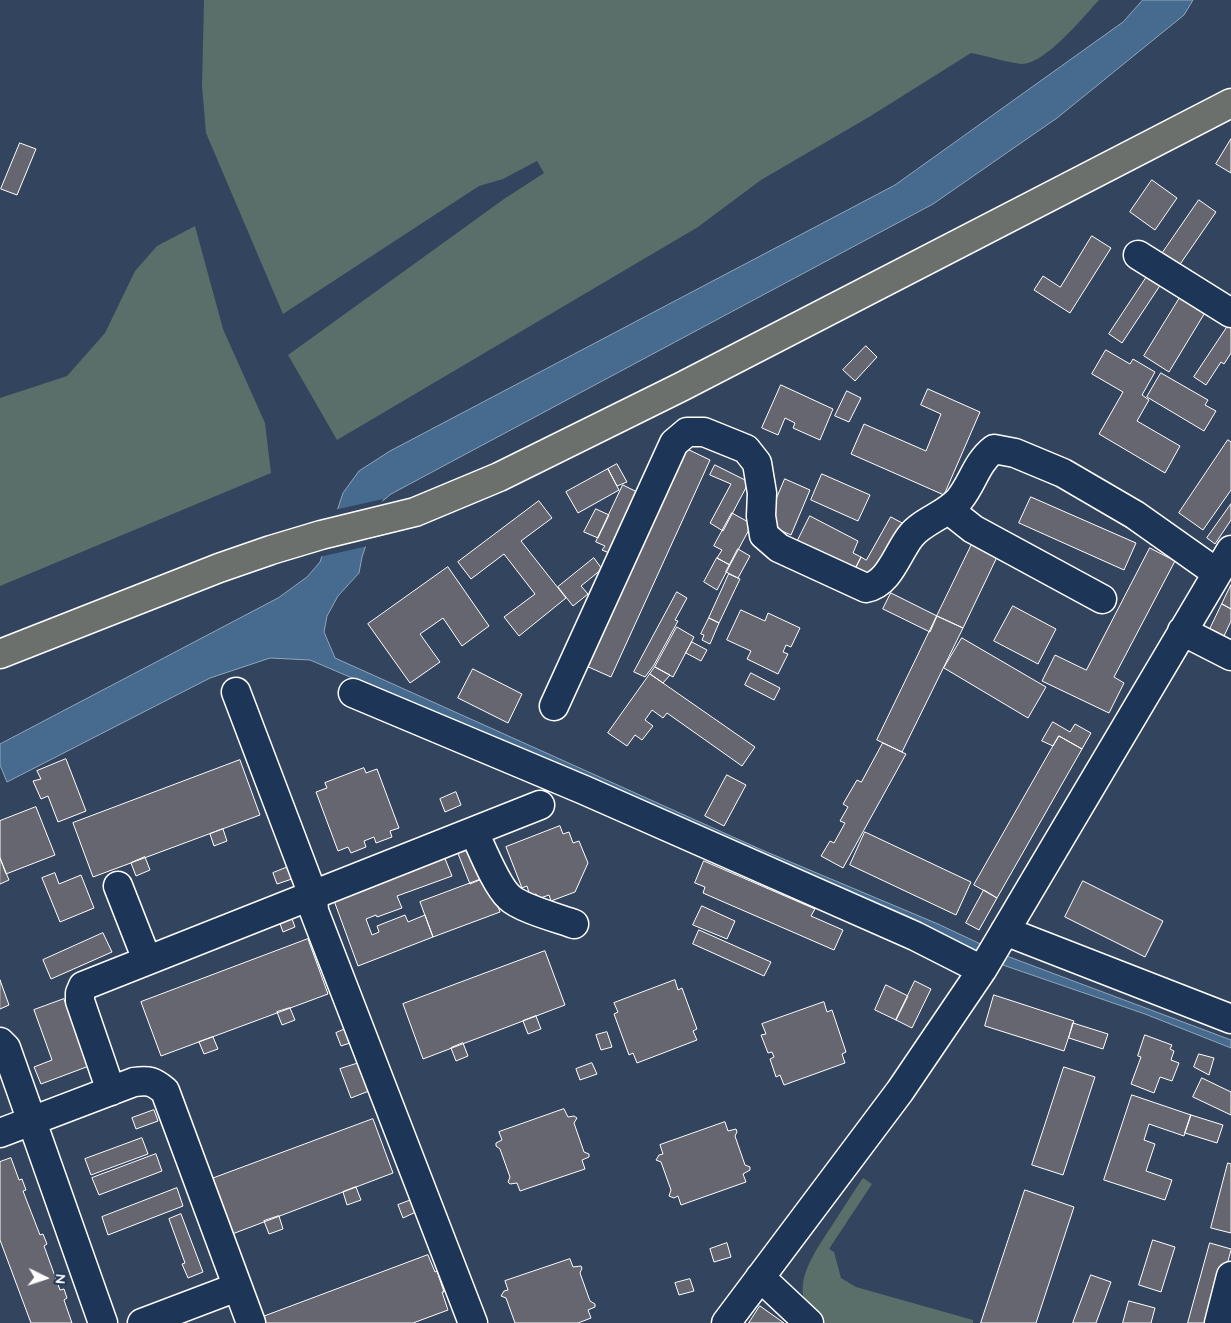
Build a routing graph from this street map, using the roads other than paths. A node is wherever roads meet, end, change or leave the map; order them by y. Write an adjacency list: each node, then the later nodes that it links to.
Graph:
1 (1231, 103): 9 (main road)
2 (1138, 255): 3 (street)
3 (1231, 313)
4 (949, 510): 6 (street); 7 (street); 13 (street)
5 (1231, 550): 6 (street)
6 (1216, 573): 8 (street)
7 (1102, 599)
8 (1191, 636): 10 (street); 19 (street)
9 (0, 654)
10 (1231, 656)
11 (236, 692): 17 (street)
12 (353, 693): 19 (street)
13 (554, 706)
14 (540, 805): 15 (street)
15 (474, 832): 17 (street); 18 (street)
16 (118, 886): 20 (street)
17 (313, 895): 20 (street); 32 (street)
18 (574, 924)
19 (992, 952): 21 (street); 27 (street)
20 (147, 960): 23 (street)
21 (1231, 1019)
22 (0, 1042): 24 (street)
23 (110, 1091): 24 (street); 28 (street)
24 (30, 1122): 25 (street); 29 (street)
25 (0, 1133)
26 (1231, 1276): 35 (street)
27 (760, 1277): 33 (street); 34 (street)
28 (238, 1287): 30 (street); 31 (street)
29 (103, 1323)
30 (142, 1323)
31 (251, 1323)
32 (473, 1323)
33 (726, 1323)
34 (808, 1323)
35 (1219, 1323)

